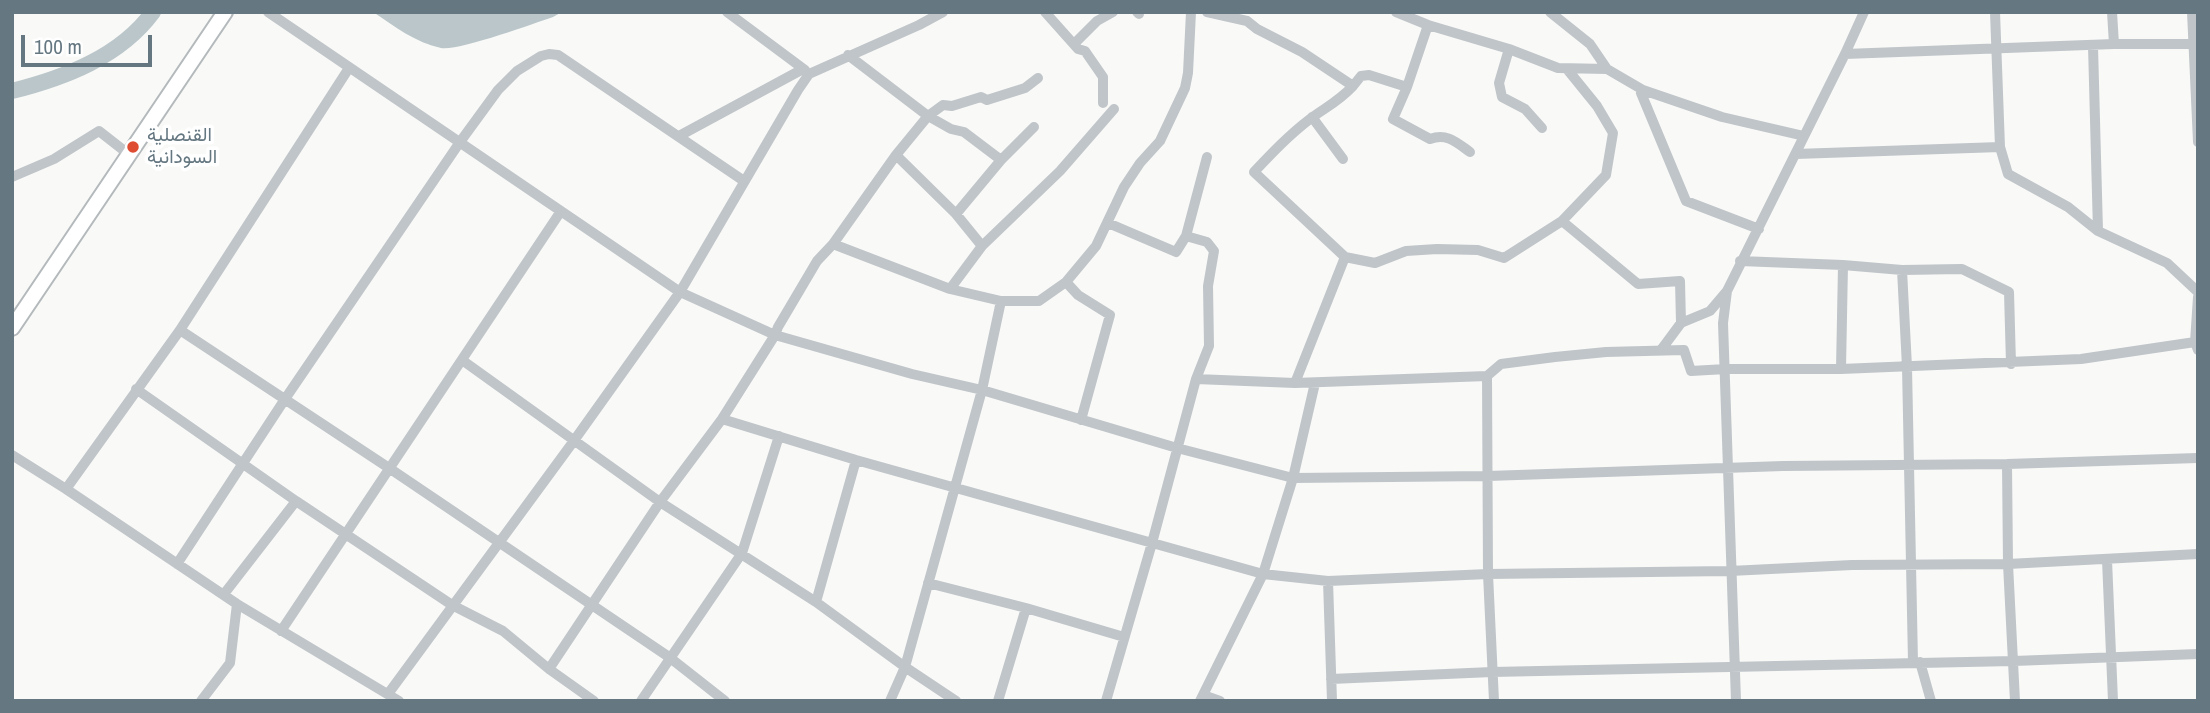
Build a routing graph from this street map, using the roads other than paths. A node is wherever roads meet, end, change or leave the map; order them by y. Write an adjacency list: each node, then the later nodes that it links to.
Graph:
1 (215, 12): 44 (highway)
2 (225, 12): 59 (highway)
3 (268, 12): 25 (street)
4 (727, 12): 28 (street)
5 (943, 12): 24 (street)
6 (1045, 12): 17 (street)
7 (1113, 12): 17 (street)
8 (1191, 12): 56 (street)
9 (1207, 12): 30 (street)
10 (1395, 12): 16 (street)
11 (1550, 12): 27 (street)
12 (1864, 12): 23 (street)
13 (1995, 12): 22 (street)
14 (2112, 12): 18 (street)
15 (2192, 12): 19 (street)
16 (1429, 25): 21 (street); 31 (street)
17 (1074, 44): 33 (street)
18 (2114, 44): 19 (street); 20 (street)
19 (2196, 44): 42 (street)
20 (2093, 46): 22 (street); 58 (street)
21 (1509, 48): 26 (street); 38 (street)
22 (1995, 49): 23 (street); 43 (street)
23 (1845, 54): 40 (street)
24 (848, 55): 28 (street); 35 (street)
25 (349, 68): 41 (street); 76 (street)
26 (1567, 69): 27 (street); 55 (street)
27 (1607, 69): 32 (street)
28 (806, 71): 39 (street); 52 (street)
29 (1038, 78): 35 (street)
30 (1353, 86): 31 (street); 36 (street)
31 (1407, 87): 45 (street)
32 (1643, 90): 40 (street); 57 (street)
33 (1103, 103)
34 (1114, 109): 62 (street)
35 (928, 116): 46 (street); 50 (street)
36 (1312, 117): 49 (street); 63 (street)
37 (1034, 127): 50 (street)
38 (1542, 128)
39 (679, 136): 41 (street); 52 (street)
40 (1804, 136): 47 (street)
41 (460, 142): 53 (street); 91 (street)
42 (2198, 142)
43 (2000, 147): 47 (street); 58 (street)
44 (122, 149): 51 (street); 59 (highway)
45 (1470, 152)
46 (896, 155): 54 (street); 61 (street)
47 (1796, 155): 57 (street)
48 (1207, 157): 60 (street)
49 (1343, 159)
50 (1001, 160): 54 (street)
51 (12, 177)
52 (744, 181): 70 (street)
53 (561, 211): 70 (street); 80 (street)
54 (956, 214): 62 (street)
55 (1562, 221): 63 (street); 74 (street)
56 (1108, 223): 60 (street); 67 (street)
57 (1759, 229): 64 (street)
58 (2098, 231): 71 (street)
59 (72, 232): 73 (highway); 75 (highway)
60 (1186, 236): 86 (street)
61 (833, 244): 68 (street); 77 (street)
62 (982, 246): 68 (street)
63 (1345, 257): 87 (street)
64 (1740, 261): 65 (street); 69 (street)
65 (1843, 265): 66 (street); 84 (street)
66 (1902, 271): 81 (street); 82 (street)
67 (1066, 282): 72 (street); 93 (street)
68 (950, 289): 72 (street)
69 (1727, 291): 74 (street); 83 (street)
70 (680, 292): 77 (street); 95 (street)
71 (2198, 294): 78 (street)
72 (1001, 301): 90 (street)
73 (12, 311)
74 (1681, 323): 79 (street)
75 (12, 328)
76 (180, 330): 89 (street); 91 (street)
77 (775, 335): 90 (street); 92 (street)
78 (2196, 346): 81 (street)
79 (1661, 350): 83 (street); 85 (street)
80 (463, 360): 95 (street); 103 (street)
81 (2011, 364): 82 (street)
82 (1906, 367): 84 (street); 101 (street)
83 (1726, 369): 84 (street); 104 (street)
84 (1841, 369)
85 (1487, 376): 88 (street); 105 (street)
86 (1196, 379): 87 (street); 96 (street)
87 (1295, 383): 88 (street)
88 (1315, 383): 106 (street)
89 (136, 389): 100 (street); 108 (street)
90 (982, 390): 93 (street); 107 (street)
91 (285, 399): 100 (street); 103 (street)
92 (722, 419): 94 (street); 110 (street)
93 (1081, 421): 96 (street)
94 (779, 436): 99 (street); 114 (street)
95 (573, 442): 110 (street); 112 (street)
96 (1177, 449): 106 (street); 113 (street)
97 (12, 455): 108 (street)
98 (2198, 458): 102 (street)
99 (856, 460): 107 (street); 126 (street)
100 (243, 463): 109 (street); 117 (street)
101 (1908, 463): 102 (street); 104 (street); 119 (street)
102 (2007, 464): 118 (street)
103 (389, 468): 111 (street); 112 (street)
104 (1728, 468): 105 (street); 120 (street)
105 (1488, 476): 106 (street); 122 (street)
106 (1293, 478): 121 (street)
107 (954, 488): 113 (street); 124 (street)
108 (66, 489): 117 (street)
109 (296, 501): 111 (street); 125 (street)
110 (660, 502): 114 (street); 129 (street)
111 (346, 533): 128 (street); 131 (street)
112 (498, 542): 128 (street); 129 (street)
113 (1152, 543): 121 (street); 132 (street)
114 (742, 553): 126 (street); 134 (street)
115 (2198, 554): 116 (street)
116 (2107, 560): 118 (street); 135 (street)
117 (177, 564): 125 (street)
118 (2008, 564): 119 (street); 136 (street)
119 (1912, 565): 120 (street); 137 (street)
120 (1730, 571): 122 (street); 138 (street)
121 (1263, 574): 123 (street); 144 (street)
122 (1488, 574): 123 (street); 141 (street)
123 (1328, 582): 142 (street)
124 (928, 583): 130 (street); 139 (street)
125 (224, 594): 127 (street)
126 (816, 602): 139 (street)
127 (237, 604): 131 (street); 145 (street)
128 (452, 605): 140 (street); 143 (street)
129 (592, 605): 134 (street); 140 (street)
130 (1026, 608): 132 (street); 152 (street)
131 (281, 631): 143 (street)
132 (1124, 637): 153 (street)
133 (2198, 654): 135 (street)
134 (669, 657): 148 (street); 149 (street)
135 (2111, 657): 136 (street); 160 (street)
136 (2014, 661): 137 (street); 159 (street)
137 (1917, 662): 138 (street); 158 (street)
138 (1735, 666): 141 (street); 157 (street)
139 (905, 667): 150 (street); 151 (street)
140 (549, 669): 147 (street)
141 (1492, 672): 142 (street); 156 (street)
142 (1332, 679): 155 (street)
143 (388, 694): 146 (street)
144 (1201, 698): 154 (street)
145 (201, 701)
146 (399, 701)
147 (594, 701)
148 (640, 701)
149 (725, 701)
150 (890, 701)
151 (956, 701)
152 (998, 701)
153 (1106, 701)
154 (1220, 701)
155 (1332, 701)
156 (1494, 701)
157 (1736, 701)
158 (1931, 701)
159 (2015, 701)
160 (2113, 701)

